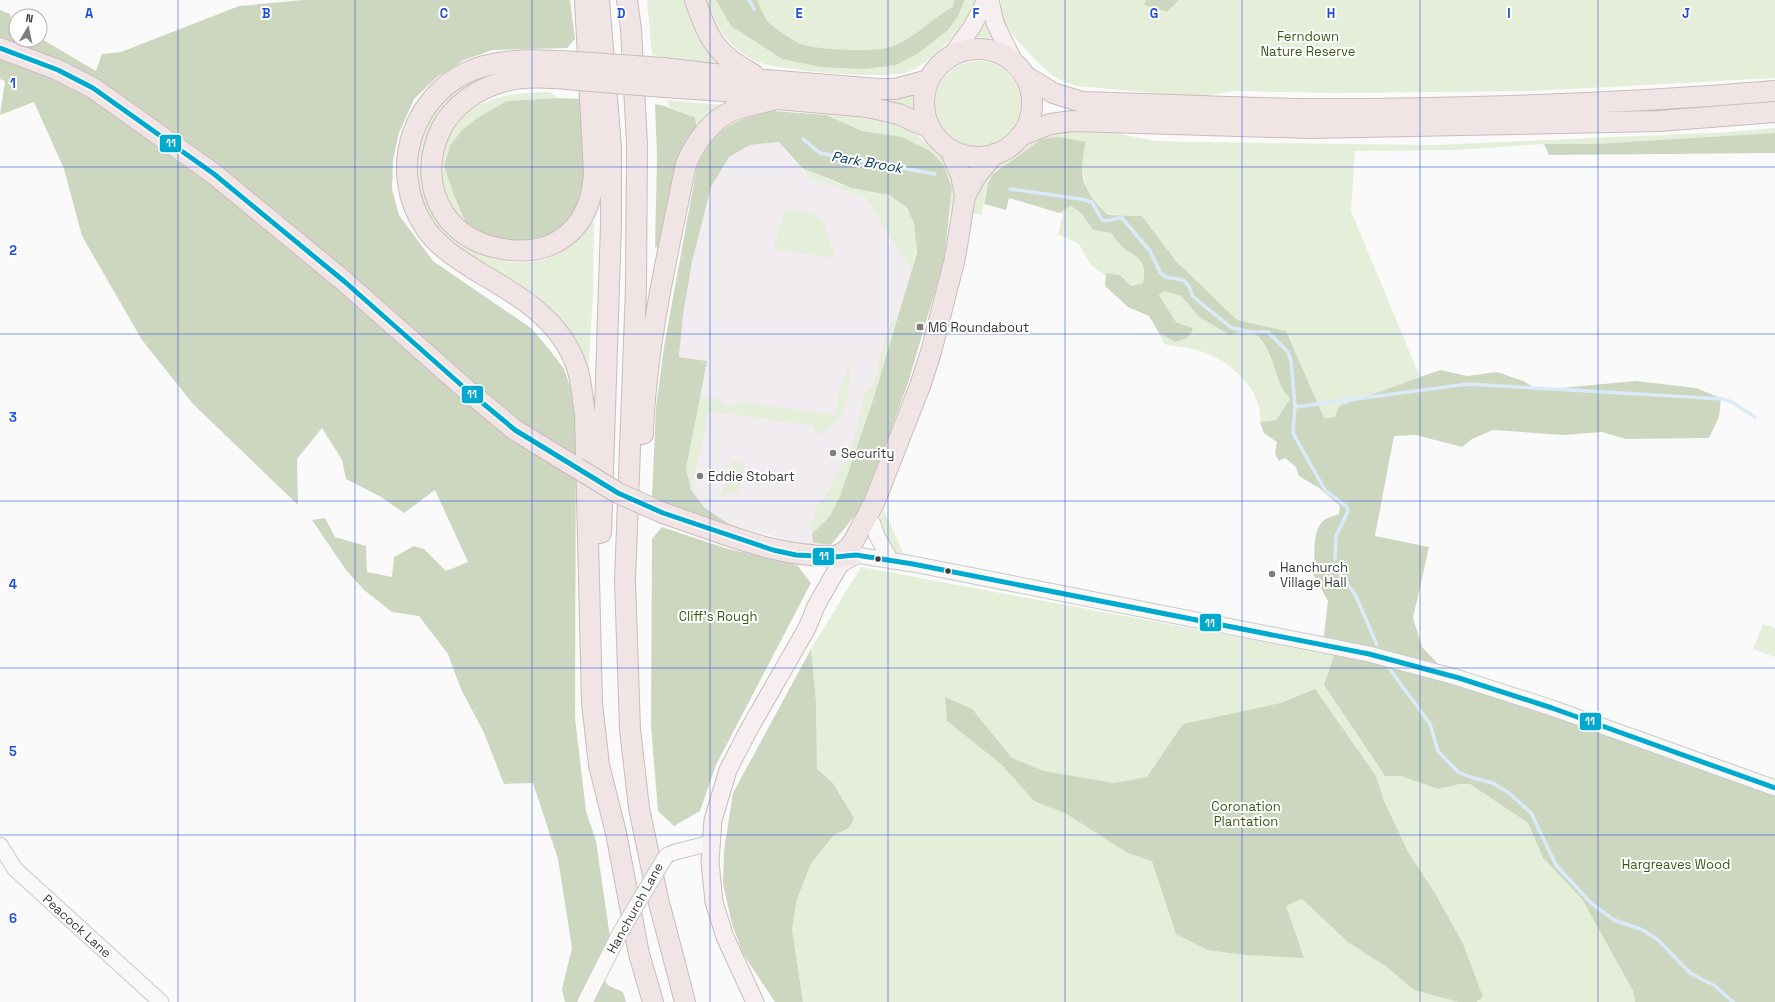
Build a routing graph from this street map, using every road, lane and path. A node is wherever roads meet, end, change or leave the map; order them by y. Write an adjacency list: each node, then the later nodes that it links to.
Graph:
1 (585, 0): 10 (highway)
2 (599, 0): 29 (highway)
3 (627, 0): 27 (highway)
4 (695, 0): 11 (highway)
5 (986, 0): 8 (main road)
6 (990, 0): 9 (main road)
7 (0, 48): 24 (highway, bridge)
8 (950, 56): 9 (highway); 12 (highway)
9 (1020, 70): 13 (highway); 17 (highway)
10 (577, 71): 11 (highway, bridge); 14 (highway, bridge); 29 (highway)
11 (766, 80): 12 (highway)
12 (929, 80): 16 (highway)
13 (1775, 91)
14 (777, 99): 16 (highway); 27 (highway)
15 (1775, 112): 17 (highway)
16 (930, 128): 18 (highway)
17 (1020, 136): 19 (highway)
18 (950, 149): 19 (highway); 20 (highway)
19 (994, 154): 20 (highway)
20 (965, 196): 21 (highway)
21 (879, 487): 22 (highway); 24 (highway)
22 (872, 524): 23 (highway); 25 (main road)
23 (856, 555): 24 (highway); 25 (main road); 26 (main road)
24 (835, 557): 26 (main road)
25 (891, 560): 28 (main road)
26 (807, 628): 30 (main road)
27 (630, 729): 35 (highway)
28 (1775, 788)
29 (616, 832): 34 (highway)
30 (710, 843): 33 (main road, Hanchurch Lane, bridge); 36 (main road)
31 (0, 845): 32 (main road, Peacock Lane)
32 (161, 1002)
33 (585, 1002)
34 (653, 1002)
35 (685, 1002)
36 (756, 1002)

